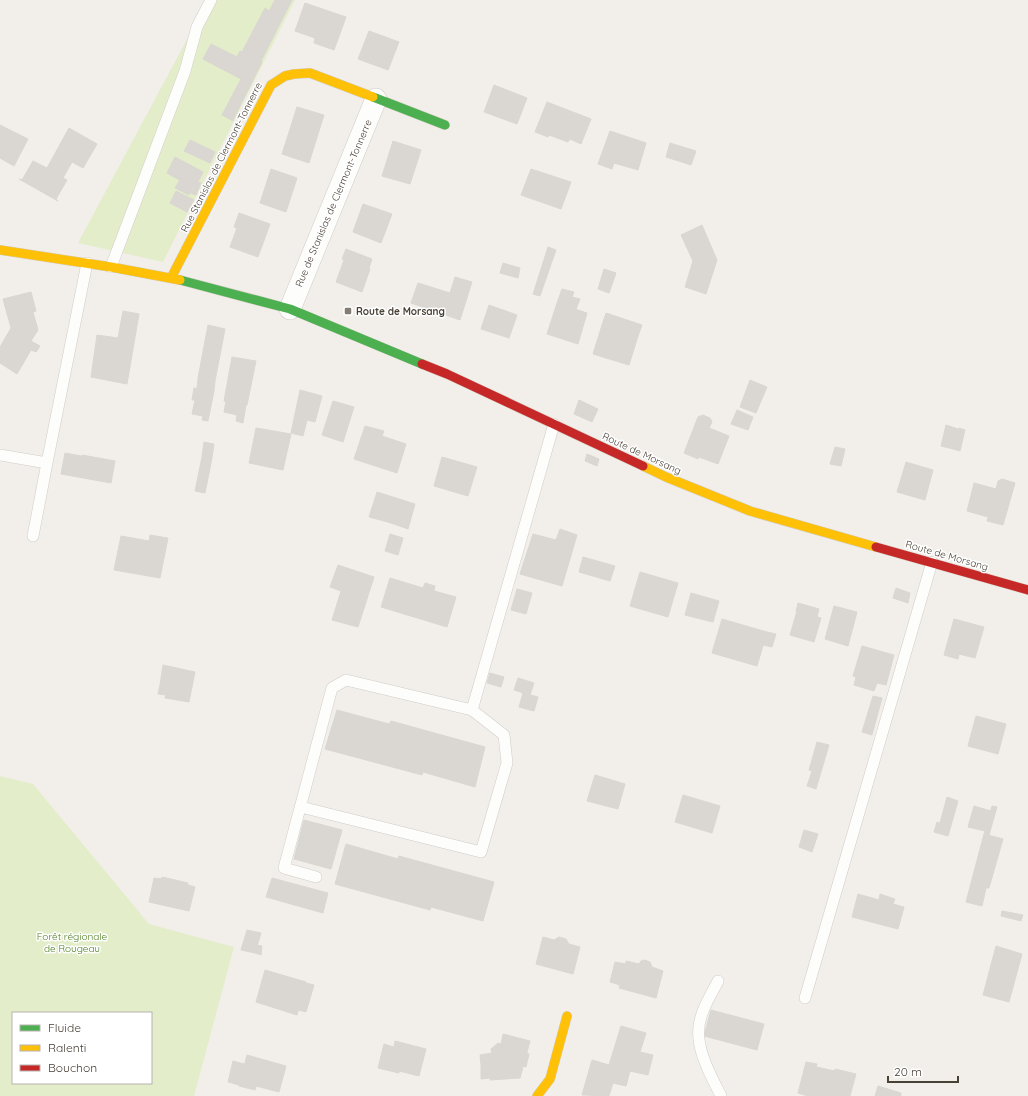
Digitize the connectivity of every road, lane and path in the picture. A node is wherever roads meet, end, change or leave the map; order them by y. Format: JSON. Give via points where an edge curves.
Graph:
{"nodes":[{"id":1,"x":211,"y":0,"type":"edge"},
{"id":2,"x":376,"y":98,"type":"junction"},
{"id":3,"x":445,"y":125,"type":"dead end"},
{"id":4,"x":0,"y":250,"type":"edge"},
{"id":5,"x":87,"y":263,"type":"junction"},
{"id":6,"x":111,"y":266,"type":"junction"},
{"id":7,"x":171,"y":278,"type":"junction"},
{"id":8,"x":290,"y":308,"type":"junction"},
{"id":9,"x":554,"y":424,"type":"junction"},
{"id":10,"x":0,"y":455,"type":"edge"},
{"id":11,"x":47,"y":463,"type":"junction"},
{"id":12,"x":33,"y":536,"type":"dead end"},
{"id":13,"x":932,"y":562,"type":"junction"},
{"id":14,"x":1028,"y":590,"type":"edge"},
{"id":15,"x":472,"y":710,"type":"junction"},
{"id":16,"x":301,"y":807,"type":"junction"},
{"id":17,"x":316,"y":877,"type":"dead end"},
{"id":18,"x":718,"y":981,"type":"dead end"},
{"id":19,"x":805,"y":998,"type":"dead end"},
{"id":20,"x":567,"y":1016,"type":"dead end"},
{"id":21,"x":537,"y":1096,"type":"edge"},
{"id":22,"x":721,"y":1096,"type":"edge"}],
"edges":[{"from":1,"to":6,"type":"lane","via":[[197,26],[185,71]]},
{"from":2,"to":3,"type":"street","name":"Rue Stanislas de Clermont-Tonnerre"},
{"from":2,"to":7,"type":"street","name":"Rue Stanislas de Clermont-Tonnerre","via":[[310,73],[290,73],[276,79],[271,84]]},
{"from":2,"to":8,"type":"street","name":"Rue de Stanislas de Clermont-Tonnerre"},
{"from":4,"to":5,"type":"street","name":"Route de Morsang"},
{"from":5,"to":6,"type":"street","name":"Route de Morsang"},
{"from":5,"to":11,"type":"lane"},
{"from":6,"to":7,"type":"street","name":"Route de Morsang"},
{"from":7,"to":8,"type":"street","name":"Route de Morsang"},
{"from":8,"to":9,"type":"street","name":"Route de Morsang","via":[[447,374]]},
{"from":9,"to":13,"type":"street","name":"Route de Morsang","via":[[666,477],[750,511]]},
{"from":9,"to":15,"type":"lane"},
{"from":10,"to":11,"type":"lane"},
{"from":11,"to":12,"type":"lane"},
{"from":13,"to":14,"type":"street","name":"Route de Morsang"},
{"from":13,"to":19,"type":"lane"},
{"from":15,"to":16,"type":"lane","via":[[346,680],[332,688]]},
{"from":15,"to":16,"type":"lane","via":[[504,735],[507,763],[481,852]]},
{"from":16,"to":17,"type":"lane","via":[[284,868]]},
{"from":18,"to":22,"type":"lane","via":[[700,1018],[699,1043],[708,1070]]},
{"from":20,"to":21,"type":"street","via":[[550,1079]]}]}
